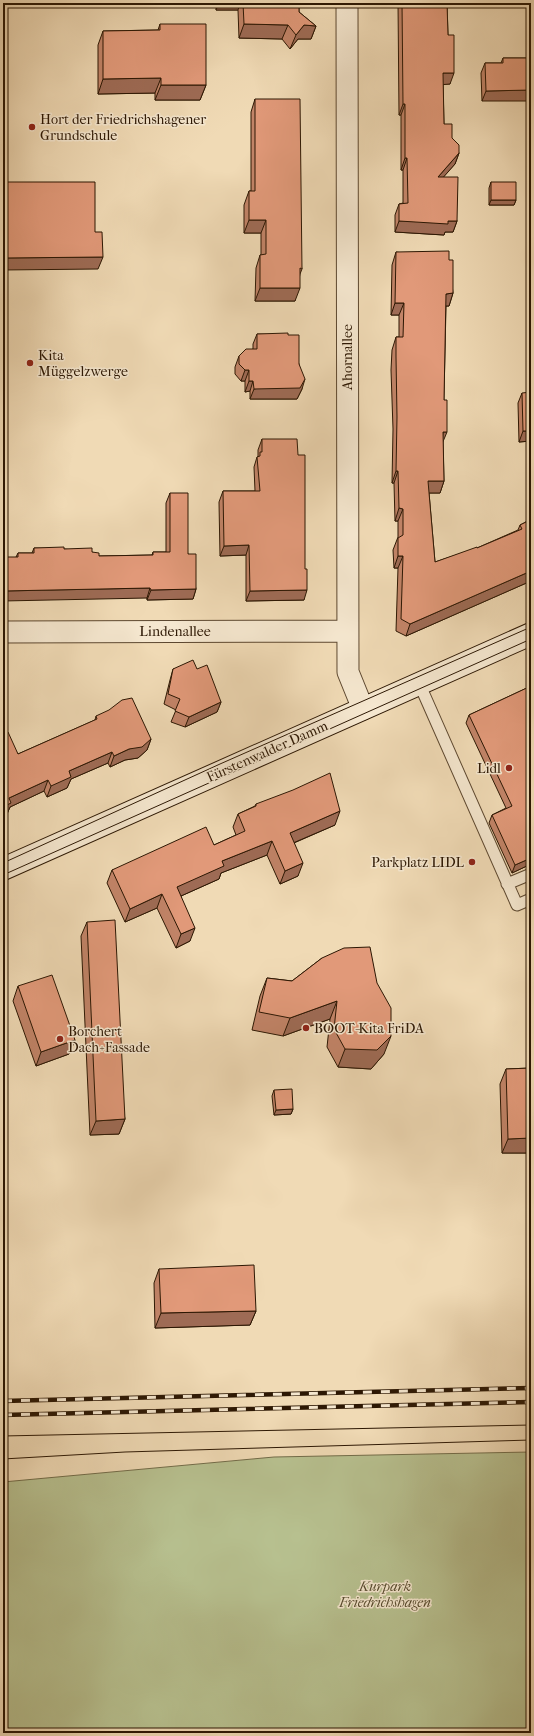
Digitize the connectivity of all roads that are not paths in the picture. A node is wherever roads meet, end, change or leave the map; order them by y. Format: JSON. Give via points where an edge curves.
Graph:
{"nodes":[{"id":1,"x":347,"y":3,"type":"edge"},
{"id":2,"x":347,"y":631,"type":"junction"},
{"id":3,"x":3,"y":632,"type":"edge"},
{"id":4,"x":531,"y":634,"type":"edge"},
{"id":5,"x":419,"y":683,"type":"junction"},
{"id":6,"x":363,"y":708,"type":"junction"},
{"id":7,"x":3,"y":869,"type":"edge"},
{"id":8,"x":531,"y":874,"type":"edge"},
{"id":9,"x":507,"y":884,"type":"junction"},
{"id":10,"x":531,"y":899,"type":"edge"}],
"edges":[{"from":1,"to":2,"type":"street","name":"Ahornallee"},
{"from":2,"to":3,"type":"street","name":"Lindenallee"},
{"from":2,"to":6,"type":"street","name":"Ahornallee","via":[[348,672]]},
{"from":4,"to":5,"type":"main road","name":"Fürstenwalder Damm"},
{"from":5,"to":6,"type":"main road","name":"Fürstenwalder Damm"},
{"from":5,"to":9,"type":"lane"},
{"from":6,"to":7,"type":"main road","name":"Fürstenwalder Damm"},
{"from":8,"to":9,"type":"lane"},
{"from":9,"to":10,"type":"lane","via":[[517,905]]}]}
